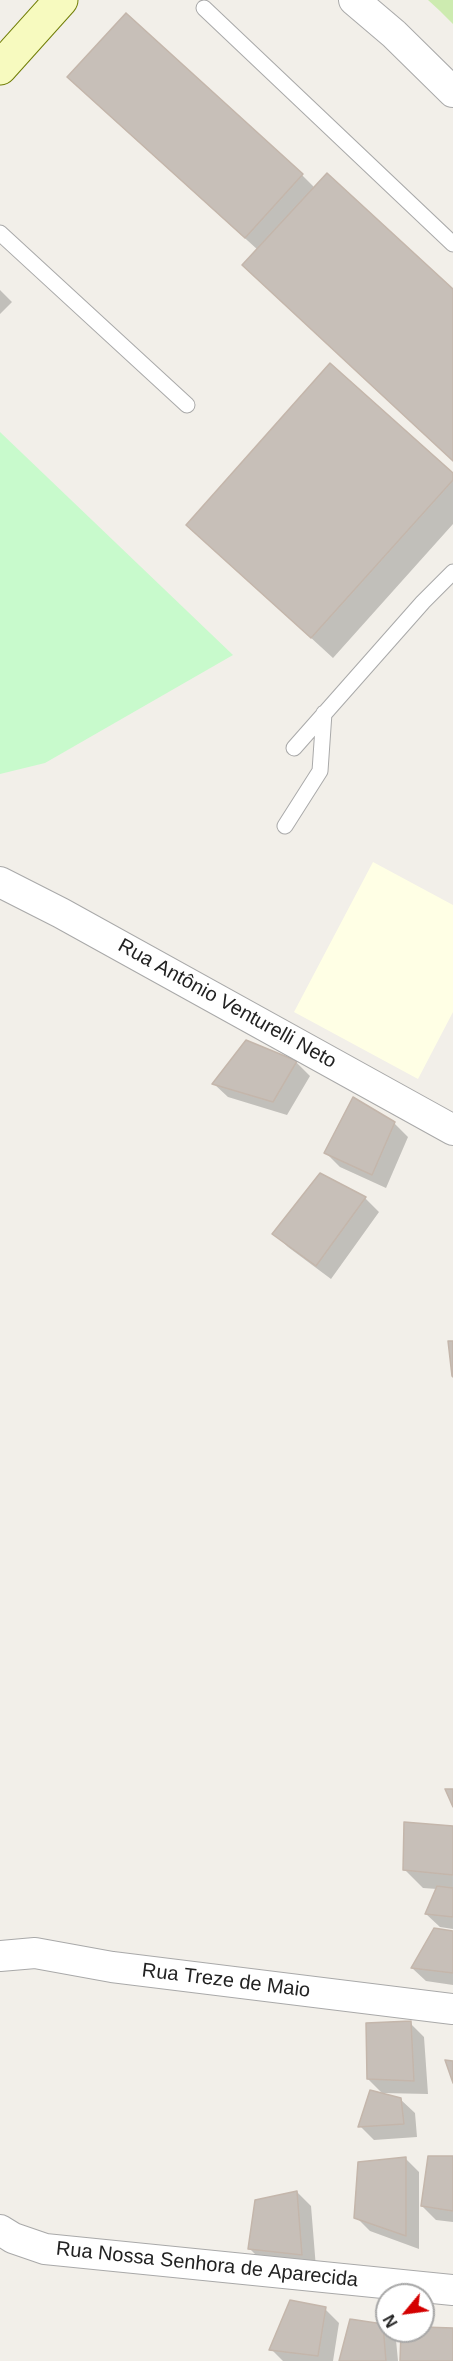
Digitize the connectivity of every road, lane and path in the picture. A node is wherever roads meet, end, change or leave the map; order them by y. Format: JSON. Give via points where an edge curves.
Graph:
{"nodes":[{"id":1,"x":61,"y":0,"type":"edge"},
{"id":2,"x":354,"y":0,"type":"edge"},
{"id":3,"x":204,"y":8,"type":"dead end"},
{"id":4,"x":0,"y":68,"type":"edge"},
{"id":5,"x":453,"y":92,"type":"edge"},
{"id":6,"x":0,"y":233,"type":"edge"},
{"id":7,"x":453,"y":244,"type":"edge"},
{"id":8,"x":187,"y":405,"type":"dead end"},
{"id":9,"x":453,"y":572,"type":"edge"},
{"id":10,"x":324,"y":713,"type":"junction"},
{"id":11,"x":294,"y":748,"type":"dead end"},
{"id":12,"x":285,"y":826,"type":"dead end"},
{"id":13,"x":0,"y":882,"type":"edge"},
{"id":14,"x":453,"y":1130,"type":"edge"},
{"id":15,"x":0,"y":1956,"type":"edge"},
{"id":16,"x":453,"y":2009,"type":"edge"},
{"id":17,"x":0,"y":2230,"type":"edge"},
{"id":18,"x":453,"y":2290,"type":"edge"}],
"edges":[{"from":1,"to":4,"type":"street"},
{"from":2,"to":5,"type":"street"},
{"from":3,"to":7,"type":"lane"},
{"from":6,"to":8,"type":"lane"},
{"from":9,"to":10,"type":"lane"},
{"from":10,"to":11,"type":"lane"},
{"from":10,"to":12,"type":"lane","via":[[320,771]]},
{"from":13,"to":14,"type":"street","name":"Rua Antônio Venturelli Neto"},
{"from":15,"to":16,"type":"street","name":"Rua Treze de Maio","via":[[35,1953],[112,1967]]},
{"from":17,"to":18,"type":"street","name":"Rua Nossa Senhora de Aparecida","via":[[45,2249]]}]}
